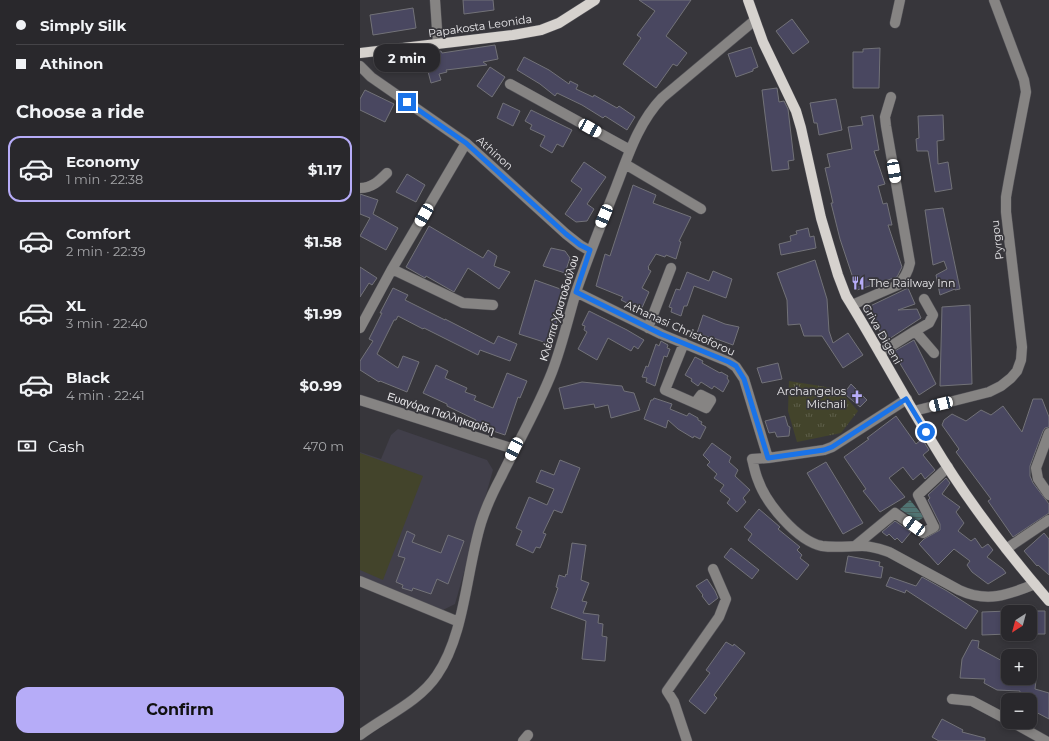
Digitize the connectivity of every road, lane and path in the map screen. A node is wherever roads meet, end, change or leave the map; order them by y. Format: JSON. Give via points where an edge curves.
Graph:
{"nodes":[{"id":1,"x":435,"y":0,"type":"edge"},
{"id":2,"x":595,"y":0,"type":"edge"},
{"id":3,"x":748,"y":0,"type":"edge"},
{"id":4,"x":900,"y":0,"type":"edge"},
{"id":5,"x":994,"y":0,"type":"edge"},
{"id":6,"x":755,"y":20,"type":"junction"},
{"id":7,"x":895,"y":23,"type":"dead end"},
{"id":8,"x":438,"y":44,"type":"junction"},
{"id":9,"x":360,"y":52,"type":"edge"},
{"id":10,"x":360,"y":66,"type":"edge"},
{"id":11,"x":510,"y":84,"type":"dead end"},
{"id":12,"x":891,"y":97,"type":"dead end"},
{"id":13,"x":466,"y":143,"type":"junction"},
{"id":14,"x":630,"y":150,"type":"junction"},
{"id":15,"x":625,"y":164,"type":"junction"},
{"id":16,"x":387,"y":173,"type":"dead end"},
{"id":17,"x":360,"y":188,"type":"edge"},
{"id":18,"x":701,"y":208,"type":"dead end"},
{"id":19,"x":590,"y":250,"type":"junction"},
{"id":20,"x":671,"y":268,"type":"dead end"},
{"id":21,"x":392,"y":269,"type":"junction"},
{"id":22,"x":576,"y":292,"type":"junction"},
{"id":23,"x":924,"y":299,"type":"dead end"},
{"id":24,"x":493,"y":305,"type":"dead end"},
{"id":25,"x":852,"y":305,"type":"junction"},
{"id":26,"x":363,"y":316,"type":"edge"},
{"id":27,"x":360,"y":328,"type":"edge"},
{"id":28,"x":648,"y":328,"type":"junction"},
{"id":29,"x":915,"y":331,"type":"junction"},
{"id":30,"x":684,"y":343,"type":"junction"},
{"id":31,"x":880,"y":353,"type":"junction"},
{"id":32,"x":934,"y":353,"type":"dead end"},
{"id":33,"x":906,"y":399,"type":"junction"},
{"id":34,"x":360,"y":400,"type":"edge"},
{"id":35,"x":696,"y":403,"type":"dead end"},
{"id":36,"x":914,"y":411,"type":"junction"},
{"id":37,"x":1049,"y":433,"type":"edge"},
{"id":38,"x":514,"y":449,"type":"junction"},
{"id":39,"x":768,"y":458,"type":"junction"},
{"id":40,"x":948,"y":467,"type":"junction"},
{"id":41,"x":1049,"y":495,"type":"edge"},
{"id":42,"x":1049,"y":520,"type":"edge"},
{"id":43,"x":855,"y":546,"type":"junction"},
{"id":44,"x":1006,"y":549,"type":"junction"},
{"id":45,"x":713,"y":569,"type":"dead end"},
{"id":46,"x":360,"y":581,"type":"edge"},
{"id":47,"x":1035,"y":584,"type":"junction"},
{"id":48,"x":1049,"y":600,"type":"edge"},
{"id":49,"x":459,"y":622,"type":"junction"},
{"id":50,"x":952,"y":699,"type":"dead end"},
{"id":51,"x":1001,"y":716,"type":"edge"},
{"id":52,"x":1025,"y":729,"type":"edge"},
{"id":53,"x":360,"y":735,"type":"edge"},
{"id":54,"x":687,"y":741,"type":"edge"},
{"id":55,"x":1046,"y":741,"type":"edge"}],
"edges":[{"from":1,"to":8,"type":"street"},
{"from":2,"to":8,"type":"main road","name":"Papakosta Leonida","via":[[559,23],[541,30]]},
{"from":3,"to":6,"type":"main road","name":"Griva Digeni"},
{"from":4,"to":7,"type":"street"},
{"from":5,"to":36,"type":"street","name":"Pyrgou","via":[[1024,80],[1026,92],[1006,197],[1022,347],[1021,360],[1011,378],[989,392]]},
{"from":6,"to":14,"type":"street","name":"Κλέοπα Χριστοδούλου","via":[[652,108]]},
{"from":6,"to":25,"type":"main road","name":"Griva Digeni","via":[[796,111],[832,257]]},
{"from":8,"to":9,"type":"main road","name":"Papakosta Leonida"},
{"from":10,"to":13,"type":"street","name":"Athinon","via":[[371,77]]},
{"from":11,"to":14,"type":"street"},
{"from":12,"to":25,"type":"street","via":[[885,117],[886,126],[910,263],[908,273],[898,285]]},
{"from":13,"to":19,"type":"street","name":"Athinon","via":[[566,234]]},
{"from":13,"to":21,"type":"street"},
{"from":14,"to":15,"type":"street","name":"Κλέοπα Χριστοδούλου"},
{"from":15,"to":18,"type":"street"},
{"from":15,"to":19,"type":"street","name":"Κλέοπα Χριστοδούλου"},
{"from":16,"to":17,"type":"street","via":[[371,186]]},
{"from":19,"to":22,"type":"street","name":"Κλέοπα Χριστοδούλου"},
{"from":20,"to":28,"type":"street"},
{"from":21,"to":24,"type":"street","via":[[463,302]]},
{"from":21,"to":26,"type":"street"},
{"from":22,"to":28,"type":"street","name":"Athanasi Christoforou"},
{"from":22,"to":38,"type":"street","name":"Κλέοπα Χριστοδούλου","via":[[552,370]]},
{"from":23,"to":29,"type":"street","via":[[933,315],[929,323]]},
{"from":25,"to":31,"type":"main road","name":"Griva Digeni"},
{"from":26,"to":27,"type":"street"},
{"from":28,"to":30,"type":"street","name":"Athanasi Christoforou"},
{"from":29,"to":31,"type":"street"},
{"from":29,"to":32,"type":"street"},
{"from":30,"to":35,"type":"street","via":[[665,390]]},
{"from":30,"to":39,"type":"street","name":"Athanasi Christoforou","via":[[736,366],[744,379]]},
{"from":31,"to":33,"type":"main road","name":"Griva Digeni"},
{"from":33,"to":36,"type":"main road","name":"Griva Digeni"},
{"from":33,"to":39,"type":"street","via":[[832,447]]},
{"from":34,"to":38,"type":"street","name":"Ευαγόρα Παλληκαρίδη"},
{"from":36,"to":40,"type":"main road","name":"Griva Digeni"},
{"from":37,"to":41,"type":"street","via":[[1036,468],[1038,479]]},
{"from":38,"to":49,"type":"street","name":"Κλέοπα Χριστοδούλου","via":[[481,522]]},
{"from":39,"to":43,"type":"street","via":[[752,459],[757,479],[764,494],[787,522],[816,544]]},
{"from":40,"to":43,"type":"street","via":[[918,495],[934,527],[923,533],[895,513]]},
{"from":40,"to":44,"type":"main road","name":"Griva Digeni"},
{"from":42,"to":44,"type":"street"},
{"from":43,"to":47,"type":"street","via":[[889,552],[959,590],[978,597],[1007,594]]},
{"from":44,"to":47,"type":"main road","name":"Griva Digeni"},
{"from":45,"to":54,"type":"street","via":[[726,599],[719,618],[667,691],[674,702]]},
{"from":46,"to":49,"type":"street"},
{"from":47,"to":48,"type":"main road","name":"Griva Digeni"},
{"from":49,"to":53,"type":"street","name":"Κλέοπα Χριστοδούλου","via":[[446,661],[431,683],[412,700]]},
{"from":50,"to":51,"type":"street","via":[[972,701]]},
{"from":52,"to":55,"type":"street"}]}
